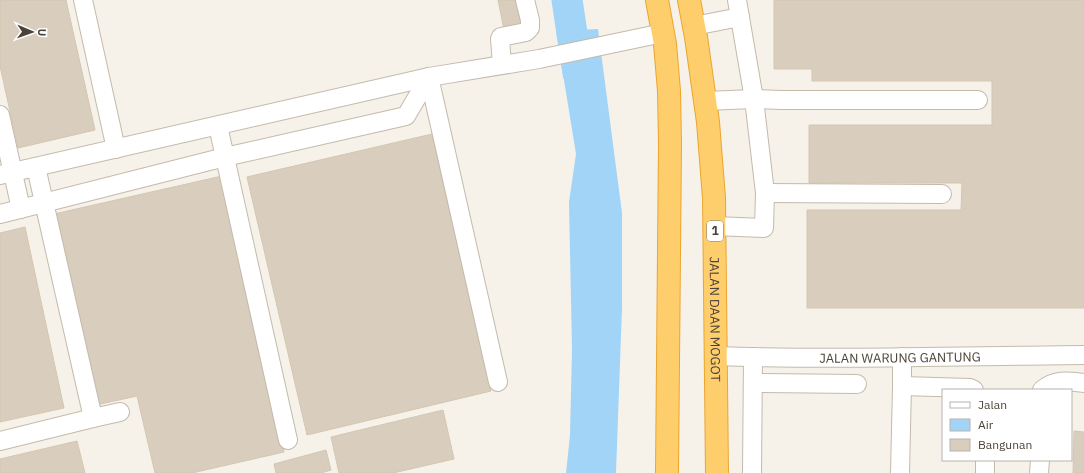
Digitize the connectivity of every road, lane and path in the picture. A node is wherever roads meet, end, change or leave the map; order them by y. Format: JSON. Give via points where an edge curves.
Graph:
{"nodes":[{"id":1,"x":83,"y":0,"type":"edge"},
{"id":2,"x":525,"y":0,"type":"edge"},
{"id":3,"x":657,"y":0,"type":"edge"},
{"id":4,"x":689,"y":0,"type":"edge"},
{"id":5,"x":738,"y":9,"type":"edge"},
{"id":6,"x":694,"y":26,"type":"junction"},
{"id":7,"x":663,"y":33,"type":"junction"},
{"id":8,"x":502,"y":64,"type":"junction"},
{"id":9,"x":429,"y":77,"type":"junction"},
{"id":10,"x":754,"y":99,"type":"junction"},
{"id":11,"x":978,"y":100,"type":"dead end"},
{"id":12,"x":705,"y":101,"type":"junction"},
{"id":13,"x":0,"y":115,"type":"edge"},
{"id":14,"x":218,"y":126,"type":"junction"},
{"id":15,"x":116,"y":149,"type":"junction"},
{"id":16,"x":225,"y":158,"type":"junction"},
{"id":17,"x":36,"y":167,"type":"junction"},
{"id":18,"x":6,"y":174,"type":"edge"},
{"id":19,"x":765,"y":193,"type":"junction"},
{"id":20,"x":942,"y":194,"type":"dead end"},
{"id":21,"x":44,"y":202,"type":"junction"},
{"id":22,"x":21,"y":209,"type":"junction"},
{"id":23,"x":0,"y":214,"type":"edge"},
{"id":24,"x":714,"y":226,"type":"junction"},
{"id":25,"x":1084,"y":355,"type":"edge"},
{"id":26,"x":716,"y":356,"type":"junction"},
{"id":27,"x":753,"y":357,"type":"junction"},
{"id":28,"x":902,"y":357,"type":"junction"},
{"id":29,"x":498,"y":382,"type":"dead end"},
{"id":30,"x":753,"y":383,"type":"junction"},
{"id":31,"x":1084,"y":383,"type":"edge"},
{"id":32,"x":858,"y":384,"type":"dead end"},
{"id":33,"x":902,"y":386,"type":"junction"},
{"id":34,"x":972,"y":389,"type":"edge"},
{"id":35,"x":1043,"y":389,"type":"edge"},
{"id":36,"x":120,"y":412,"type":"dead end"},
{"id":37,"x":92,"y":418,"type":"junction"},
{"id":38,"x":288,"y":440,"type":"dead end"},
{"id":39,"x":0,"y":441,"type":"edge"},
{"id":40,"x":985,"y":461,"type":"edge"},
{"id":41,"x":1040,"y":461,"type":"edge"},
{"id":42,"x":667,"y":473,"type":"edge"},
{"id":43,"x":717,"y":473,"type":"edge"},
{"id":44,"x":752,"y":473,"type":"edge"},
{"id":45,"x":900,"y":473,"type":"edge"},
{"id":46,"x":985,"y":473,"type":"edge"},
{"id":47,"x":1039,"y":473,"type":"edge"}],
"edges":[{"from":1,"to":15,"type":"street"},
{"from":2,"to":8,"type":"street","via":[[530,28],[526,32],[501,37]]},
{"from":3,"to":7,"type":"highway"},
{"from":4,"to":6,"type":"highway","name":"JALAN DAAN MOGOT","number":"1"},
{"from":5,"to":6,"type":"street"},
{"from":5,"to":10,"type":"street"},
{"from":6,"to":12,"type":"highway","name":"JALAN DAAN MOGOT","number":"1"},
{"from":7,"to":8,"type":"street"},
{"from":7,"to":42,"type":"highway","via":[[670,143]]},
{"from":8,"to":9,"type":"street"},
{"from":9,"to":14,"type":"street"},
{"from":9,"to":16,"type":"street","via":[[406,116]]},
{"from":9,"to":29,"type":"street"},
{"from":10,"to":11,"type":"street"},
{"from":10,"to":12,"type":"street"},
{"from":10,"to":19,"type":"street"},
{"from":12,"to":24,"type":"highway","name":"JALAN DAAN MOGOT","number":"1","via":[[714,198]]},
{"from":13,"to":18,"type":"street"},
{"from":14,"to":15,"type":"street"},
{"from":14,"to":16,"type":"street"},
{"from":15,"to":17,"type":"street"},
{"from":16,"to":21,"type":"street"},
{"from":16,"to":38,"type":"street"},
{"from":17,"to":18,"type":"street"},
{"from":17,"to":21,"type":"street"},
{"from":18,"to":22,"type":"street"},
{"from":19,"to":20,"type":"street"},
{"from":19,"to":24,"type":"street","via":[[764,228]]},
{"from":21,"to":22,"type":"street"},
{"from":21,"to":37,"type":"street"},
{"from":22,"to":23,"type":"street"},
{"from":24,"to":26,"type":"highway","name":"JALAN DAAN MOGOT","number":"1"},
{"from":25,"to":28,"type":"street","name":"JALAN WARUNG GANTUNG"},
{"from":26,"to":27,"type":"street","name":"JALAN WARUNG GANTUNG"},
{"from":26,"to":43,"type":"highway","name":"JALAN DAAN MOGOT","number":"1"},
{"from":27,"to":28,"type":"street","name":"JALAN WARUNG GANTUNG"},
{"from":27,"to":30,"type":"street"},
{"from":28,"to":33,"type":"street"},
{"from":30,"to":32,"type":"street"},
{"from":30,"to":44,"type":"street"},
{"from":31,"to":35,"type":"street","via":[[1050,383]]},
{"from":33,"to":34,"type":"street"},
{"from":33,"to":45,"type":"street"},
{"from":36,"to":37,"type":"street"},
{"from":37,"to":39,"type":"street"},
{"from":40,"to":46,"type":"street"},
{"from":41,"to":47,"type":"street"}]}
